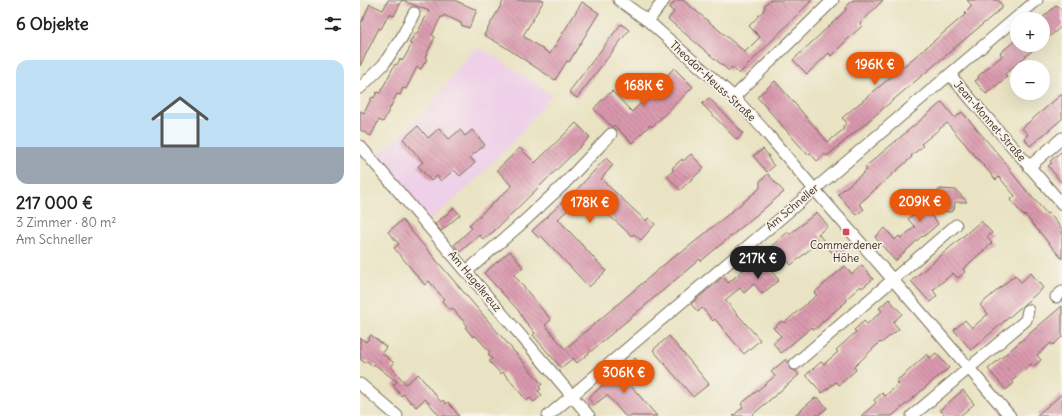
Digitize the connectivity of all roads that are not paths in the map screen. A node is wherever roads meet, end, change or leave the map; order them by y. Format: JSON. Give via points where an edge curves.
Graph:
{"nodes":[{"id":1,"x":619,"y":0,"type":"edge"},
{"id":2,"x":664,"y":0,"type":"edge"},
{"id":3,"x":833,"y":0,"type":"edge"},
{"id":4,"x":1037,"y":0,"type":"edge"},
{"id":5,"x":414,"y":13,"type":"dead end"},
{"id":6,"x":648,"y":21,"type":"junction"},
{"id":7,"x":950,"y":75,"type":"junction"},
{"id":8,"x":360,"y":88,"type":"edge"},
{"id":9,"x":734,"y":97,"type":"junction"},
{"id":10,"x":612,"y":134,"type":"dead end"},
{"id":11,"x":1062,"y":138,"type":"edge"},
{"id":12,"x":360,"y":146,"type":"edge"},
{"id":13,"x":1030,"y":167,"type":"junction"},
{"id":14,"x":814,"y":189,"type":"junction"},
{"id":15,"x":1062,"y":204,"type":"edge"},
{"id":16,"x":956,"y":225,"type":"dead end"},
{"id":17,"x":467,"y":271,"type":"junction"},
{"id":18,"x":893,"y":280,"type":"junction"},
{"id":19,"x":1028,"y":310,"type":"dead end"},
{"id":20,"x":795,"y":364,"type":"dead end"},
{"id":21,"x":969,"y":369,"type":"junction"},
{"id":22,"x":360,"y":384,"type":"edge"},
{"id":23,"x":572,"y":396,"type":"junction"},
{"id":24,"x":397,"y":416,"type":"edge"},
{"id":25,"x":548,"y":416,"type":"edge"},
{"id":26,"x":589,"y":416,"type":"edge"},
{"id":27,"x":912,"y":416,"type":"edge"},
{"id":28,"x":1010,"y":416,"type":"edge"}],
"edges":[{"from":1,"to":6,"type":"street","name":"Theodor-Heuss-Straße"},
{"from":2,"to":6,"type":"street"},
{"from":3,"to":9,"type":"street"},
{"from":4,"to":7,"type":"street","name":"Am Schneller"},
{"from":5,"to":8,"type":"street","via":[[383,65]]},
{"from":6,"to":9,"type":"street","name":"Theodor-Heuss-Straße"},
{"from":7,"to":13,"type":"street","name":"Jean-Monnet-Straße"},
{"from":7,"to":14,"type":"street","name":"Am Schneller"},
{"from":9,"to":14,"type":"street","name":"Theodor-Heuss-Straße"},
{"from":10,"to":17,"type":"street","via":[[520,225]]},
{"from":11,"to":13,"type":"street","name":"Jean-Monnet-Straße"},
{"from":12,"to":17,"type":"street","name":"Am Hagelkreuz"},
{"from":13,"to":15,"type":"street","name":"Jean-Monnet-Straße"},
{"from":14,"to":18,"type":"street"},
{"from":14,"to":23,"type":"street","name":"Am Schneller"},
{"from":16,"to":18,"type":"street"},
{"from":17,"to":23,"type":"street","name":"Am Hagelkreuz"},
{"from":18,"to":20,"type":"street"},
{"from":18,"to":21,"type":"street"},
{"from":19,"to":21,"type":"street","via":[[1026,320]]},
{"from":21,"to":27,"type":"street"},
{"from":21,"to":28,"type":"street"},
{"from":22,"to":24,"type":"street"},
{"from":23,"to":25,"type":"street","name":"Am Schneller"},
{"from":23,"to":26,"type":"street","name":"Am Hagelkreuz"}]}
